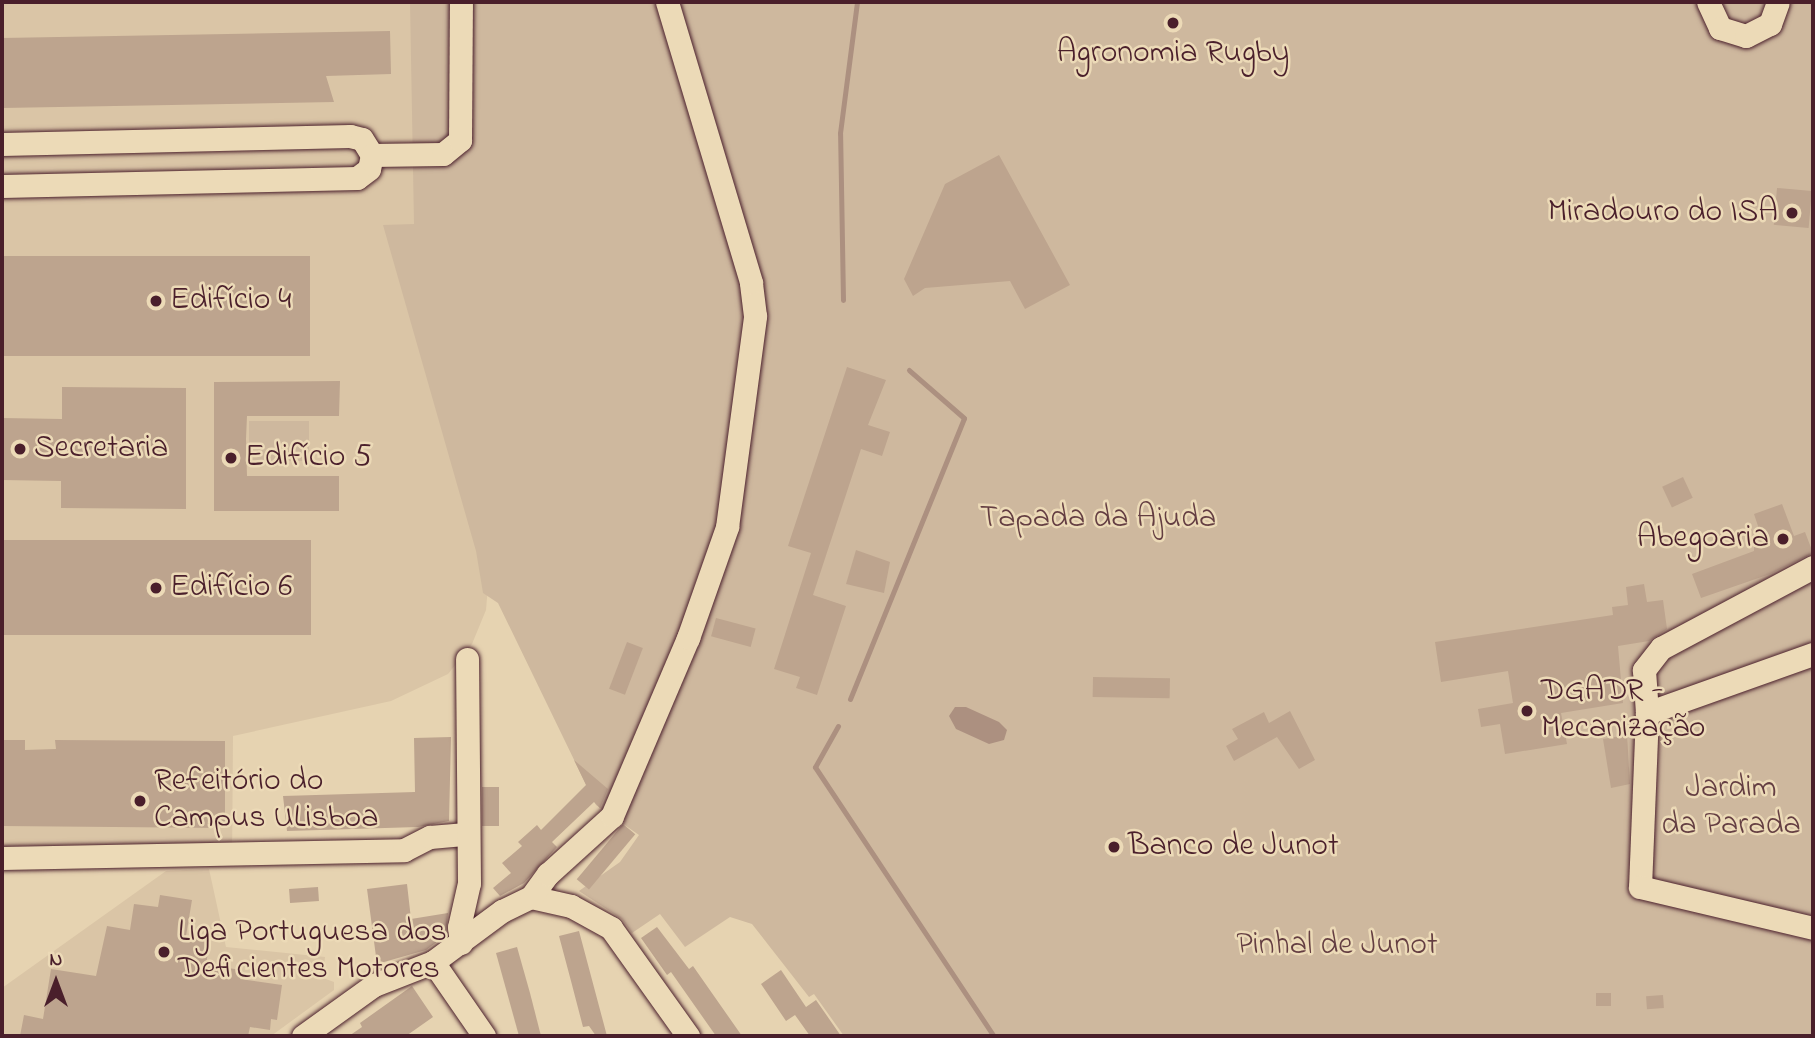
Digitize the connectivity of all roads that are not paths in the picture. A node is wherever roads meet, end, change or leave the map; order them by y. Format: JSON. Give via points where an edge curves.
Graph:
{"nodes":[{"id":1,"x":461,"y":2,"type":"edge"},
{"id":2,"x":667,"y":2,"type":"edge"},
{"id":3,"x":1706,"y":2,"type":"edge"},
{"id":4,"x":1778,"y":2,"type":"edge"},
{"id":5,"x":2,"y":144,"type":"edge"},
{"id":6,"x":372,"y":155,"type":"junction"},
{"id":7,"x":2,"y":187,"type":"edge"},
{"id":8,"x":1813,"y":568,"type":"edge"},
{"id":9,"x":1813,"y":654,"type":"edge"},
{"id":10,"x":467,"y":659,"type":"dead end"},
{"id":11,"x":1647,"y":713,"type":"junction"},
{"id":12,"x":466,"y":834,"type":"junction"},
{"id":13,"x":2,"y":858,"type":"edge"},
{"id":14,"x":531,"y":897,"type":"junction"},
{"id":15,"x":1813,"y":928,"type":"edge"},
{"id":16,"x":461,"y":943,"type":"junction"},
{"id":17,"x":433,"y":962,"type":"junction"},
{"id":18,"x":303,"y":1036,"type":"edge"},
{"id":19,"x":484,"y":1036,"type":"edge"},
{"id":20,"x":688,"y":1036,"type":"edge"}],
"edges":[{"from":1,"to":6,"type":"street","via":[[460,140],[443,154]]},
{"from":2,"to":14,"type":"street","via":[[748,271],[755,316],[727,527],[630,783],[612,817],[548,874]]},
{"from":3,"to":4,"type":"street","via":[[1720,28],[1746,36],[1770,24]]},
{"from":5,"to":6,"type":"street","via":[[350,136],[367,144]]},
{"from":6,"to":7,"type":"street","via":[[369,169],[357,178]]},
{"from":8,"to":11,"type":"street","via":[[1661,648],[1644,670]]},
{"from":9,"to":11,"type":"street"},
{"from":10,"to":12,"type":"street"},
{"from":11,"to":15,"type":"street","via":[[1640,887]]},
{"from":12,"to":13,"type":"street","via":[[430,836],[404,850]]},
{"from":12,"to":16,"type":"street","via":[[469,883],[459,927]]},
{"from":14,"to":16,"type":"street","via":[[502,911]]},
{"from":14,"to":20,"type":"street","via":[[571,906],[611,928]]},
{"from":16,"to":17,"type":"street"},
{"from":17,"to":18,"type":"street","via":[[374,985]]},
{"from":17,"to":19,"type":"street"}]}
